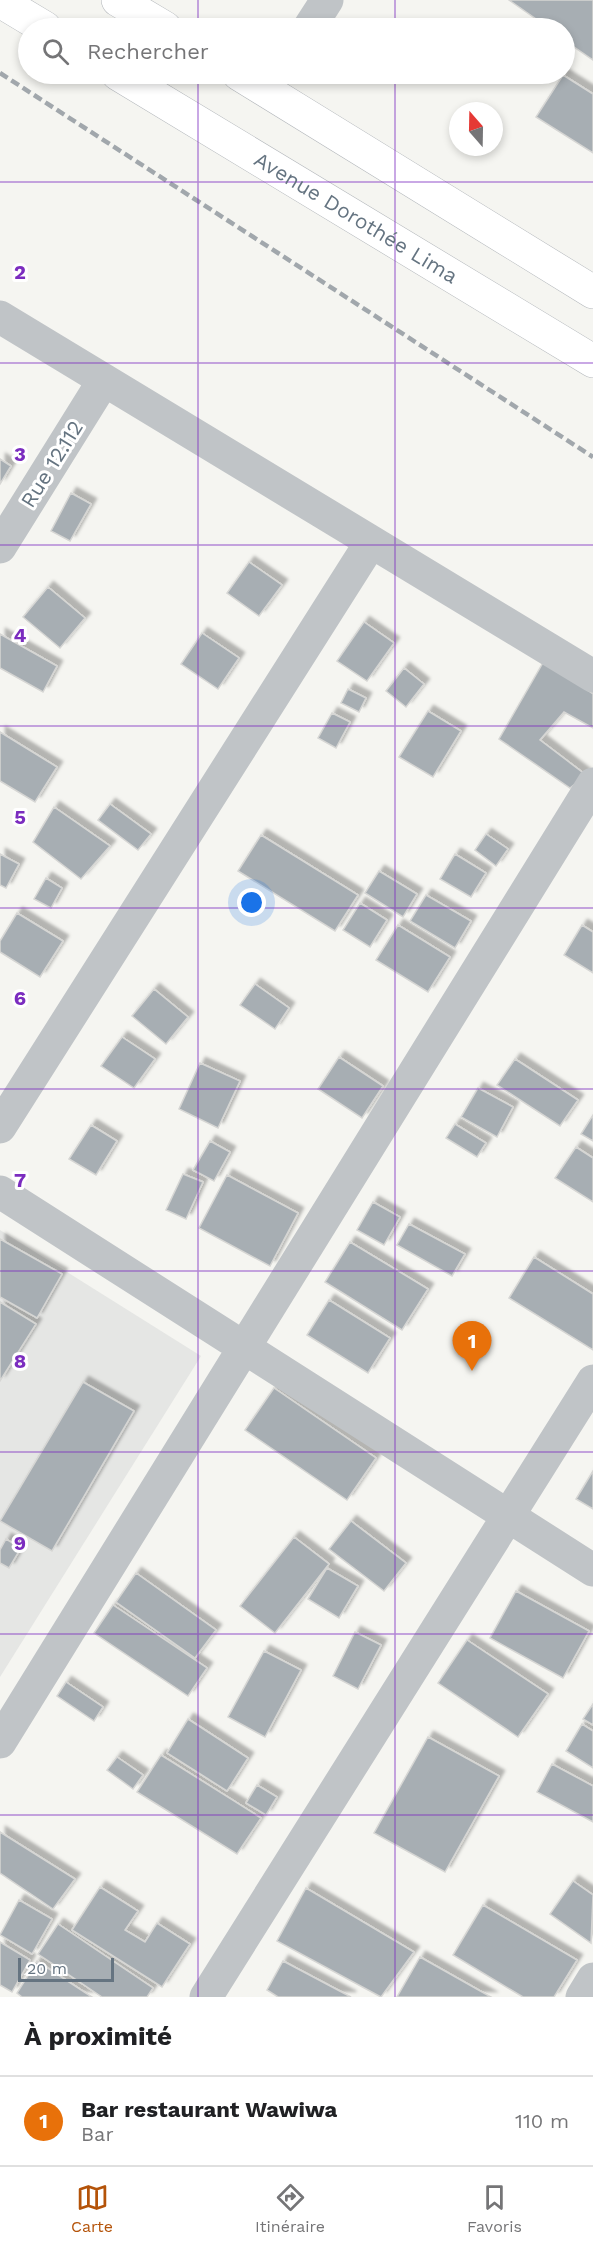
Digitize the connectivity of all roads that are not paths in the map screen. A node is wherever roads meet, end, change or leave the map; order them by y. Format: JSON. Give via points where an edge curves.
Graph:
{"nodes":[{"id":1,"x":0,"y":0,"type":"edge"},
{"id":2,"x":118,"y":0,"type":"edge"},
{"id":3,"x":327,"y":0,"type":"edge"},
{"id":4,"x":29,"y":18,"type":"edge"},
{"id":5,"x":148,"y":18,"type":"edge"},
{"id":6,"x":315,"y":18,"type":"edge"},
{"id":7,"x":135,"y":84,"type":"edge"},
{"id":8,"x":277,"y":84,"type":"edge"},
{"id":9,"x":593,"y":292,"type":"edge"},
{"id":10,"x":0,"y":317,"type":"edge"},
{"id":11,"x":593,"y":361,"type":"edge"},
{"id":12,"x":104,"y":380,"type":"junction"},
{"id":13,"x":371,"y":542,"type":"junction"},
{"id":14,"x":0,"y":547,"type":"edge"},
{"id":15,"x":593,"y":676,"type":"edge"},
{"id":16,"x":593,"y":784,"type":"edge"},
{"id":17,"x":0,"y":1127,"type":"edge"},
{"id":18,"x":0,"y":1192,"type":"edge"},
{"id":19,"x":245,"y":1349,"type":"junction"},
{"id":20,"x":593,"y":1381,"type":"edge"},
{"id":21,"x":508,"y":1516,"type":"junction"},
{"id":22,"x":593,"y":1570,"type":"edge"},
{"id":23,"x":0,"y":1742,"type":"edge"},
{"id":24,"x":593,"y":1979,"type":"edge"},
{"id":25,"x":206,"y":1997,"type":"edge"},
{"id":26,"x":582,"y":1997,"type":"edge"}],
"edges":[{"from":1,"to":4,"type":"main road"},
{"from":2,"to":5,"type":"main road"},
{"from":3,"to":6,"type":"street"},
{"from":7,"to":11,"type":"main road","name":"Avenue Dorothée Lima"},
{"from":8,"to":9,"type":"main road"},
{"from":10,"to":12,"type":"street"},
{"from":12,"to":13,"type":"street"},
{"from":12,"to":14,"type":"street","name":"Rue 12.112"},
{"from":13,"to":15,"type":"street"},
{"from":13,"to":17,"type":"street"},
{"from":16,"to":19,"type":"street"},
{"from":18,"to":19,"type":"street"},
{"from":19,"to":21,"type":"street"},
{"from":19,"to":23,"type":"street"},
{"from":20,"to":21,"type":"street"},
{"from":21,"to":22,"type":"street"},
{"from":21,"to":25,"type":"street"},
{"from":24,"to":26,"type":"street"}]}
